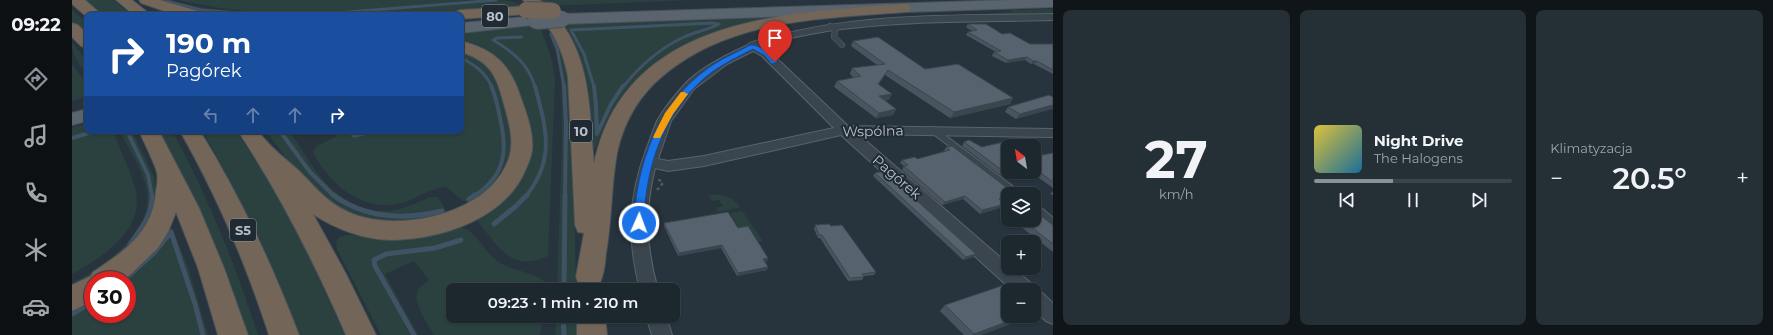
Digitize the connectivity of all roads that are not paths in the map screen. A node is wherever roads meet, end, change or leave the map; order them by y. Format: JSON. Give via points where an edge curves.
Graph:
{"nodes":[{"id":1,"x":76,"y":0,"type":"edge"},
{"id":2,"x":123,"y":0,"type":"edge"},
{"id":3,"x":146,"y":0,"type":"edge"},
{"id":4,"x":1053,"y":3,"type":"edge"},
{"id":5,"x":911,"y":4,"type":"edge"},
{"id":6,"x":530,"y":11,"type":"edge"},
{"id":7,"x":90,"y":12,"type":"edge"},
{"id":8,"x":139,"y":12,"type":"edge"},
{"id":9,"x":183,"y":12,"type":"edge"},
{"id":10,"x":464,"y":15,"type":"edge"},
{"id":11,"x":1053,"y":16,"type":"edge"},
{"id":12,"x":464,"y":20,"type":"edge"},
{"id":13,"x":830,"y":26,"type":"junction"},
{"id":14,"x":464,"y":27,"type":"edge"},
{"id":15,"x":72,"y":28,"type":"edge"},
{"id":16,"x":81,"y":40,"type":"edge"},
{"id":17,"x":842,"y":45,"type":"dead end"},
{"id":18,"x":752,"y":46,"type":"junction"},
{"id":19,"x":464,"y":47,"type":"edge"},
{"id":20,"x":84,"y":105,"type":"edge"},
{"id":21,"x":72,"y":108,"type":"edge"},
{"id":22,"x":84,"y":115,"type":"edge"},
{"id":23,"x":72,"y":119,"type":"edge"},
{"id":24,"x":844,"y":130,"type":"junction"},
{"id":25,"x":933,"y":130,"type":"junction"},
{"id":26,"x":1053,"y":133,"type":"edge"},
{"id":27,"x":150,"y":134,"type":"edge"},
{"id":28,"x":192,"y":134,"type":"edge"},
{"id":29,"x":254,"y":141,"type":"edge"},
{"id":30,"x":648,"y":162,"type":"junction"},
{"id":31,"x":168,"y":172,"type":"junction"},
{"id":32,"x":1009,"y":187,"type":"edge"},
{"id":33,"x":1041,"y":213,"type":"edge"},
{"id":34,"x":1053,"y":223,"type":"edge"},
{"id":35,"x":115,"y":271,"type":"edge"},
{"id":36,"x":590,"y":283,"type":"edge"},
{"id":37,"x":590,"y":283,"type":"edge"},
{"id":38,"x":648,"y":283,"type":"edge"},
{"id":39,"x":1017,"y":283,"type":"edge"},
{"id":40,"x":84,"y":292,"type":"edge"},
{"id":41,"x":72,"y":298,"type":"edge"},
{"id":42,"x":1041,"y":304,"type":"edge"},
{"id":43,"x":1053,"y":315,"type":"edge"},
{"id":44,"x":591,"y":323,"type":"edge"},
{"id":45,"x":658,"y":323,"type":"edge"},
{"id":46,"x":233,"y":335,"type":"edge"},
{"id":47,"x":284,"y":335,"type":"edge"},
{"id":48,"x":361,"y":335,"type":"edge"},
{"id":49,"x":592,"y":335,"type":"edge"},
{"id":50,"x":662,"y":335,"type":"edge"}],
"edges":[{"from":1,"to":7,"type":"highway"},
{"from":2,"to":8,"type":"highway"},
{"from":3,"to":9,"type":"highway"},
{"from":4,"to":5,"type":"main road","number":"80"},
{"from":5,"to":6,"type":"main road","number":"80","bridge":true,"via":[[557,13]]},
{"from":5,"to":36,"type":"highway","via":[[802,16],[747,27],[701,42],[664,65],[637,90],[624,108],[613,131],[603,166]]},
{"from":6,"to":10,"type":"highway"},
{"from":6,"to":12,"type":"main road","number":"80"},
{"from":6,"to":14,"type":"main road","number":"80"},
{"from":6,"to":37,"type":"highway","number":"10","via":[[556,25],[573,59],[582,137]]},
{"from":11,"to":13,"type":"street","via":[[889,21]]},
{"from":13,"to":17,"type":"lane","via":[[834,30],[834,37]]},
{"from":13,"to":18,"type":"street","via":[[790,34]]},
{"from":15,"to":16,"type":"highway"},
{"from":18,"to":24,"type":"street","name":"Pagórek","via":[[766,54]]},
{"from":18,"to":30,"type":"street","via":[[710,70],[690,87],[664,122]]},
{"from":19,"to":29,"type":"highway","via":[[486,56],[502,71],[519,122],[521,141],[515,173],[488,201],[464,215],[447,222],[411,230],[385,231],[345,221],[318,206]]},
{"from":20,"to":21,"type":"main road"},
{"from":22,"to":23,"type":"main road"},
{"from":24,"to":25,"type":"street","name":"Wspólna"},
{"from":24,"to":30,"type":"street","name":"Wspólna","via":[[704,161],[668,166]]},
{"from":24,"to":39,"type":"street","name":"Pagórek"},
{"from":25,"to":26,"type":"street","name":"Wspólna"},
{"from":25,"to":32,"type":"lane"},
{"from":27,"to":31,"type":"highway"},
{"from":28,"to":47,"type":"highway","number":"S5","via":[[213,168],[245,235]]},
{"from":29,"to":48,"type":"highway","via":[[299,212],[332,272]]},
{"from":30,"to":38,"type":"street","via":[[640,200],[639,235]]},
{"from":31,"to":35,"type":"highway","via":[[168,199],[160,225],[136,255]]},
{"from":31,"to":46,"type":"highway","via":[[187,208],[211,268]]},
{"from":33,"to":34,"type":"lane"},
{"from":40,"to":41,"type":"highway"},
{"from":42,"to":43,"type":"street"},
{"from":44,"to":49,"type":"highway"},
{"from":45,"to":50,"type":"street"}]}
